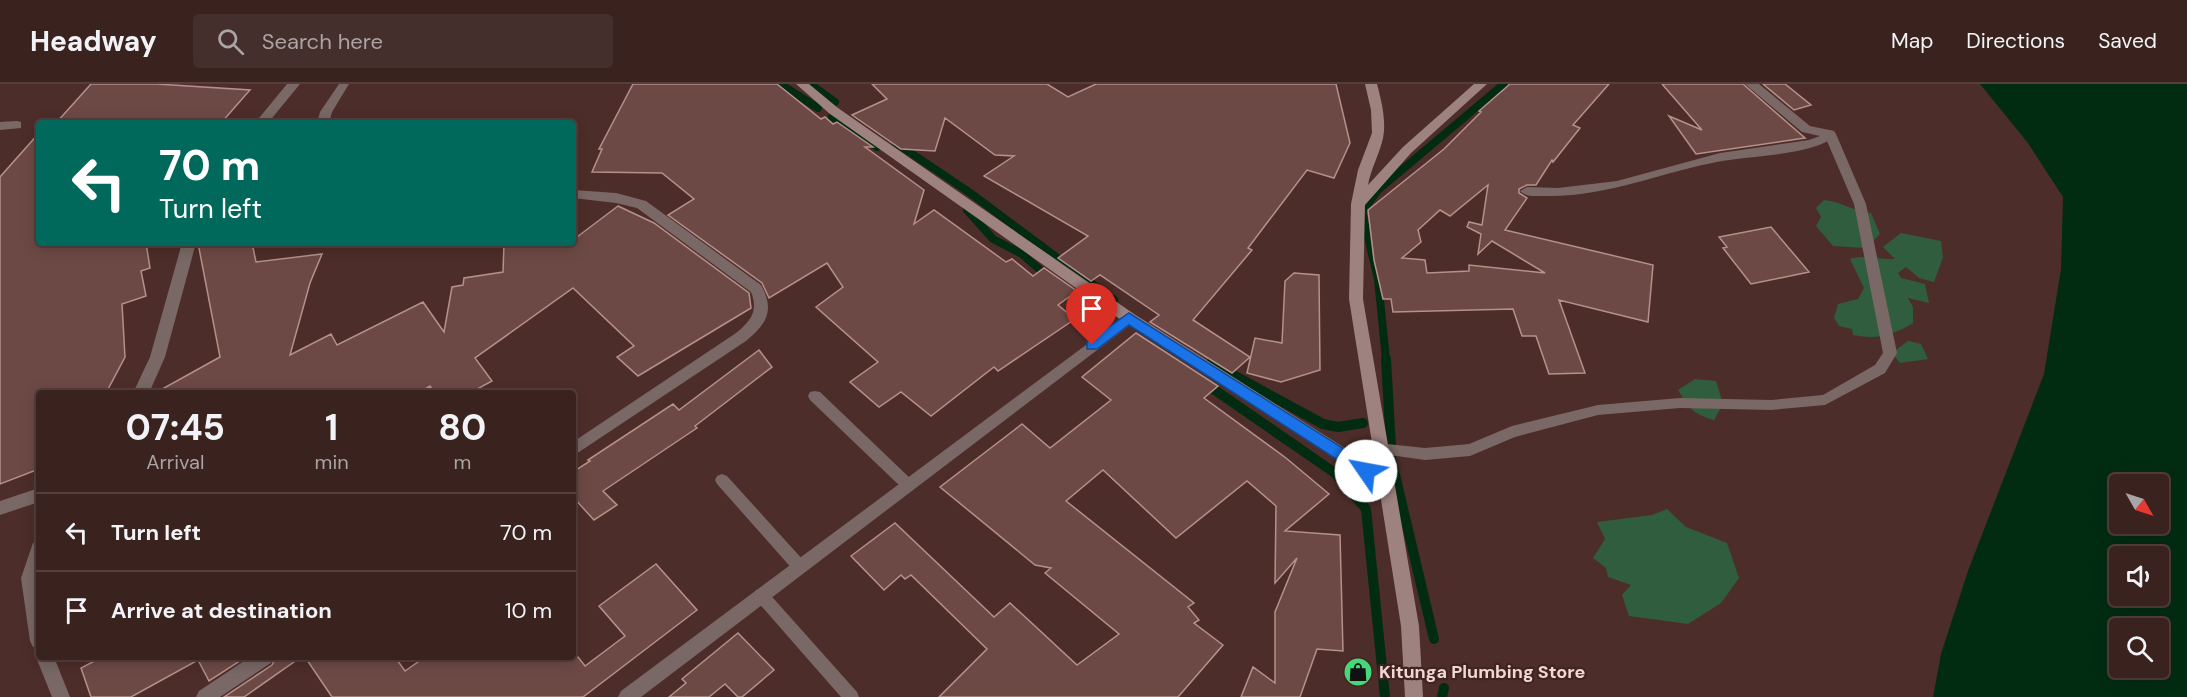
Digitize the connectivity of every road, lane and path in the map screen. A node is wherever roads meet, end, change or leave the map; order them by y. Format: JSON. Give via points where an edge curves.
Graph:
{"nodes":[{"id":1,"x":294,"y":84,"type":"edge"},
{"id":2,"x":344,"y":84,"type":"edge"},
{"id":3,"x":802,"y":84,"type":"edge"},
{"id":4,"x":1371,"y":84,"type":"edge"},
{"id":5,"x":1481,"y":84,"type":"edge"},
{"id":6,"x":1751,"y":84,"type":"edge"},
{"id":7,"x":264,"y":120,"type":"edge"},
{"id":8,"x":324,"y":120,"type":"edge"},
{"id":9,"x":17,"y":125,"type":"dead end"},
{"id":10,"x":0,"y":126,"type":"edge"},
{"id":11,"x":1830,"y":134,"type":"junction"},
{"id":12,"x":1527,"y":191,"type":"dead end"},
{"id":13,"x":576,"y":194,"type":"edge"},
{"id":14,"x":1358,"y":204,"type":"junction"},
{"id":15,"x":188,"y":246,"type":"edge"},
{"id":16,"x":1129,"y":318,"type":"junction"},
{"id":17,"x":143,"y":390,"type":"edge"},
{"id":18,"x":815,"y":396,"type":"dead end"},
{"id":19,"x":576,"y":448,"type":"edge"},
{"id":20,"x":1387,"y":450,"type":"dead end"},
{"id":21,"x":722,"y":480,"type":"dead end"},
{"id":22,"x":1386,"y":483,"type":"junction"},
{"id":23,"x":907,"y":484,"type":"junction"},
{"id":24,"x":36,"y":496,"type":"edge"},
{"id":25,"x":0,"y":508,"type":"edge"},
{"id":26,"x":36,"y":557,"type":"edge"},
{"id":27,"x":799,"y":566,"type":"junction"},
{"id":28,"x":761,"y":594,"type":"junction"},
{"id":29,"x":36,"y":622,"type":"edge"},
{"id":30,"x":46,"y":660,"type":"edge"},
{"id":31,"x":260,"y":660,"type":"edge"},
{"id":32,"x":61,"y":697,"type":"edge"},
{"id":33,"x":205,"y":697,"type":"edge"},
{"id":34,"x":627,"y":697,"type":"edge"},
{"id":35,"x":851,"y":697,"type":"edge"},
{"id":36,"x":1414,"y":697,"type":"edge"}],
"edges":[{"from":1,"to":7,"type":"street"},
{"from":2,"to":8,"type":"lane"},
{"from":3,"to":16,"type":"main road","via":[[834,111]]},
{"from":4,"to":14,"type":"main road","via":[[1378,133],[1364,170]]},
{"from":5,"to":14,"type":"main road","via":[[1407,150]]},
{"from":6,"to":11,"type":"street","via":[[1806,129]]},
{"from":9,"to":10,"type":"street"},
{"from":11,"to":12,"type":"street","via":[[1809,144],[1720,157],[1617,185],[1558,192]]},
{"from":11,"to":20,"type":"lane","via":[[1860,204],[1890,353],[1880,369],[1825,400],[1771,405],[1680,403],[1598,410],[1512,432],[1470,450],[1425,454]]},
{"from":13,"to":19,"type":"street","via":[[641,204],[756,290],[763,308],[756,324],[741,337]]},
{"from":14,"to":22,"type":"main road","via":[[1356,299]]},
{"from":15,"to":17,"type":"street","via":[[154,370]]},
{"from":16,"to":22,"type":"main road"},
{"from":16,"to":23,"type":"street"},
{"from":18,"to":23,"type":"lane"},
{"from":21,"to":27,"type":"lane"},
{"from":22,"to":36,"type":"main road","via":[[1410,626]]},
{"from":23,"to":27,"type":"street"},
{"from":24,"to":25,"type":"street"},
{"from":26,"to":29,"type":"street","via":[[29,578]]},
{"from":27,"to":28,"type":"street"},
{"from":28,"to":34,"type":"street"},
{"from":28,"to":35,"type":"lane"},
{"from":30,"to":32,"type":"street"},
{"from":31,"to":33,"type":"street"}]}
